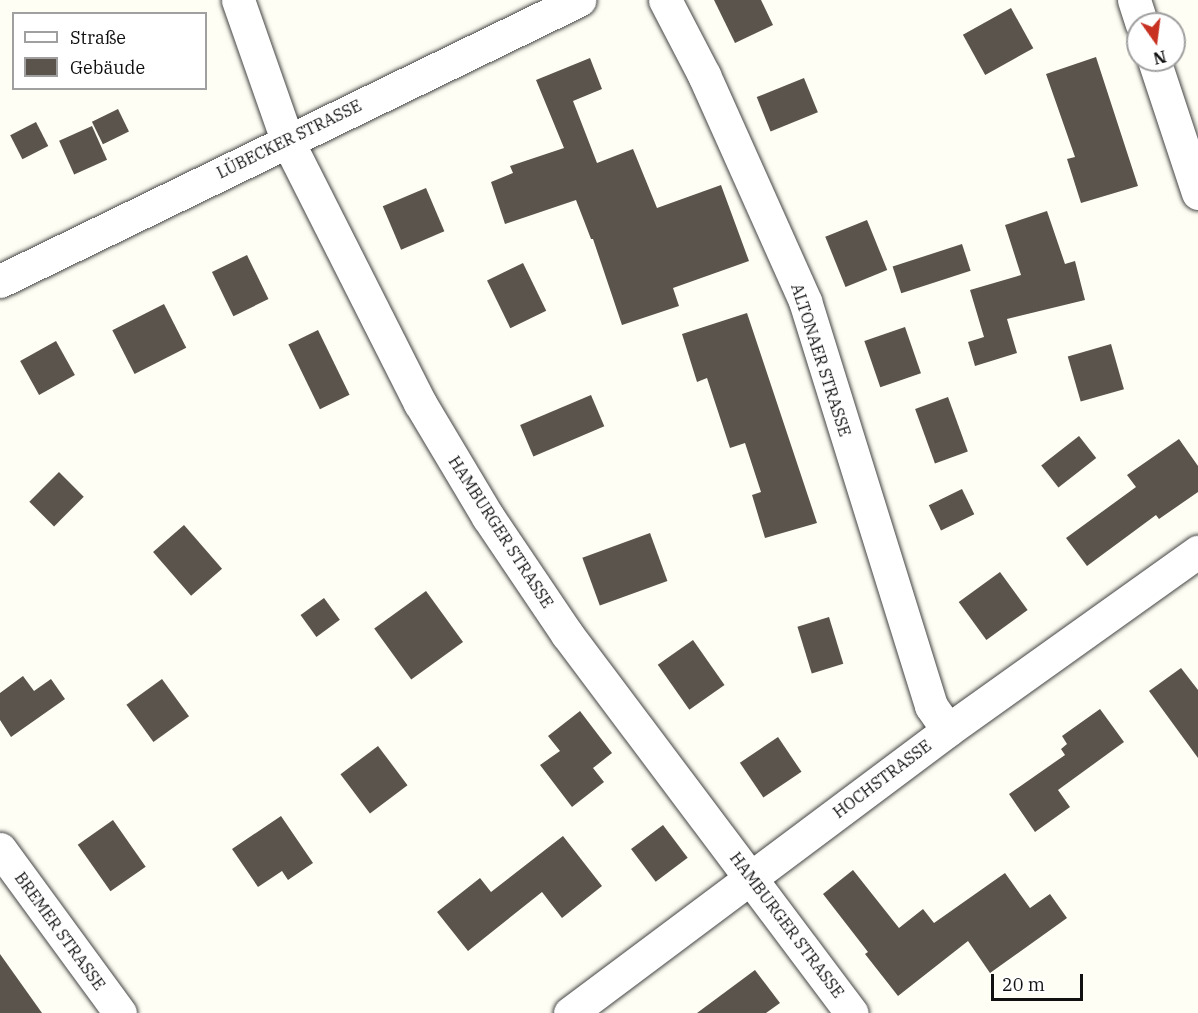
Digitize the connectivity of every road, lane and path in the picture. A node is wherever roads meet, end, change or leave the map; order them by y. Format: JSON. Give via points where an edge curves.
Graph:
{"nodes":[{"id":1,"x":238,"y":0,"type":"edge"},
{"id":2,"x":579,"y":0,"type":"edge"},
{"id":3,"x":665,"y":0,"type":"edge"},
{"id":4,"x":1158,"y":72,"type":"edge"},
{"id":5,"x":287,"y":140,"type":"junction"},
{"id":6,"x":1198,"y":193,"type":"edge"},
{"id":7,"x":0,"y":281,"type":"edge"},
{"id":8,"x":1198,"y":552,"type":"edge"},
{"id":9,"x":948,"y":730,"type":"junction"},
{"id":10,"x":0,"y":849,"type":"edge"},
{"id":11,"x":752,"y":876,"type":"junction"},
{"id":12,"x":120,"y":1013,"type":"edge"},
{"id":13,"x":570,"y":1013,"type":"edge"},
{"id":14,"x":852,"y":1013,"type":"edge"}],
"edges":[{"from":1,"to":5,"type":"street","name":"HAMBURGER STRASSE"},
{"from":2,"to":5,"type":"street","name":"LÜBECKER STRASSE"},
{"from":3,"to":9,"type":"street","name":"ALTONAER STRASSE","via":[[704,75],[805,302],[931,706]]},
{"from":4,"to":6,"type":"street"},
{"from":5,"to":7,"type":"street","name":"LÜBECKER STRASSE"},
{"from":5,"to":11,"type":"street","name":"HAMBURGER STRASSE","via":[[420,403],[488,517],[567,634]]},
{"from":8,"to":9,"type":"street","name":"HOCHSTRASSE"},
{"from":9,"to":11,"type":"street","name":"HOCHSTRASSE"},
{"from":10,"to":12,"type":"street","name":"BREMER STRASSE"},
{"from":11,"to":13,"type":"street","name":"HOCHSTRASSE"},
{"from":11,"to":14,"type":"street","name":"HAMBURGER STRASSE"}]}
